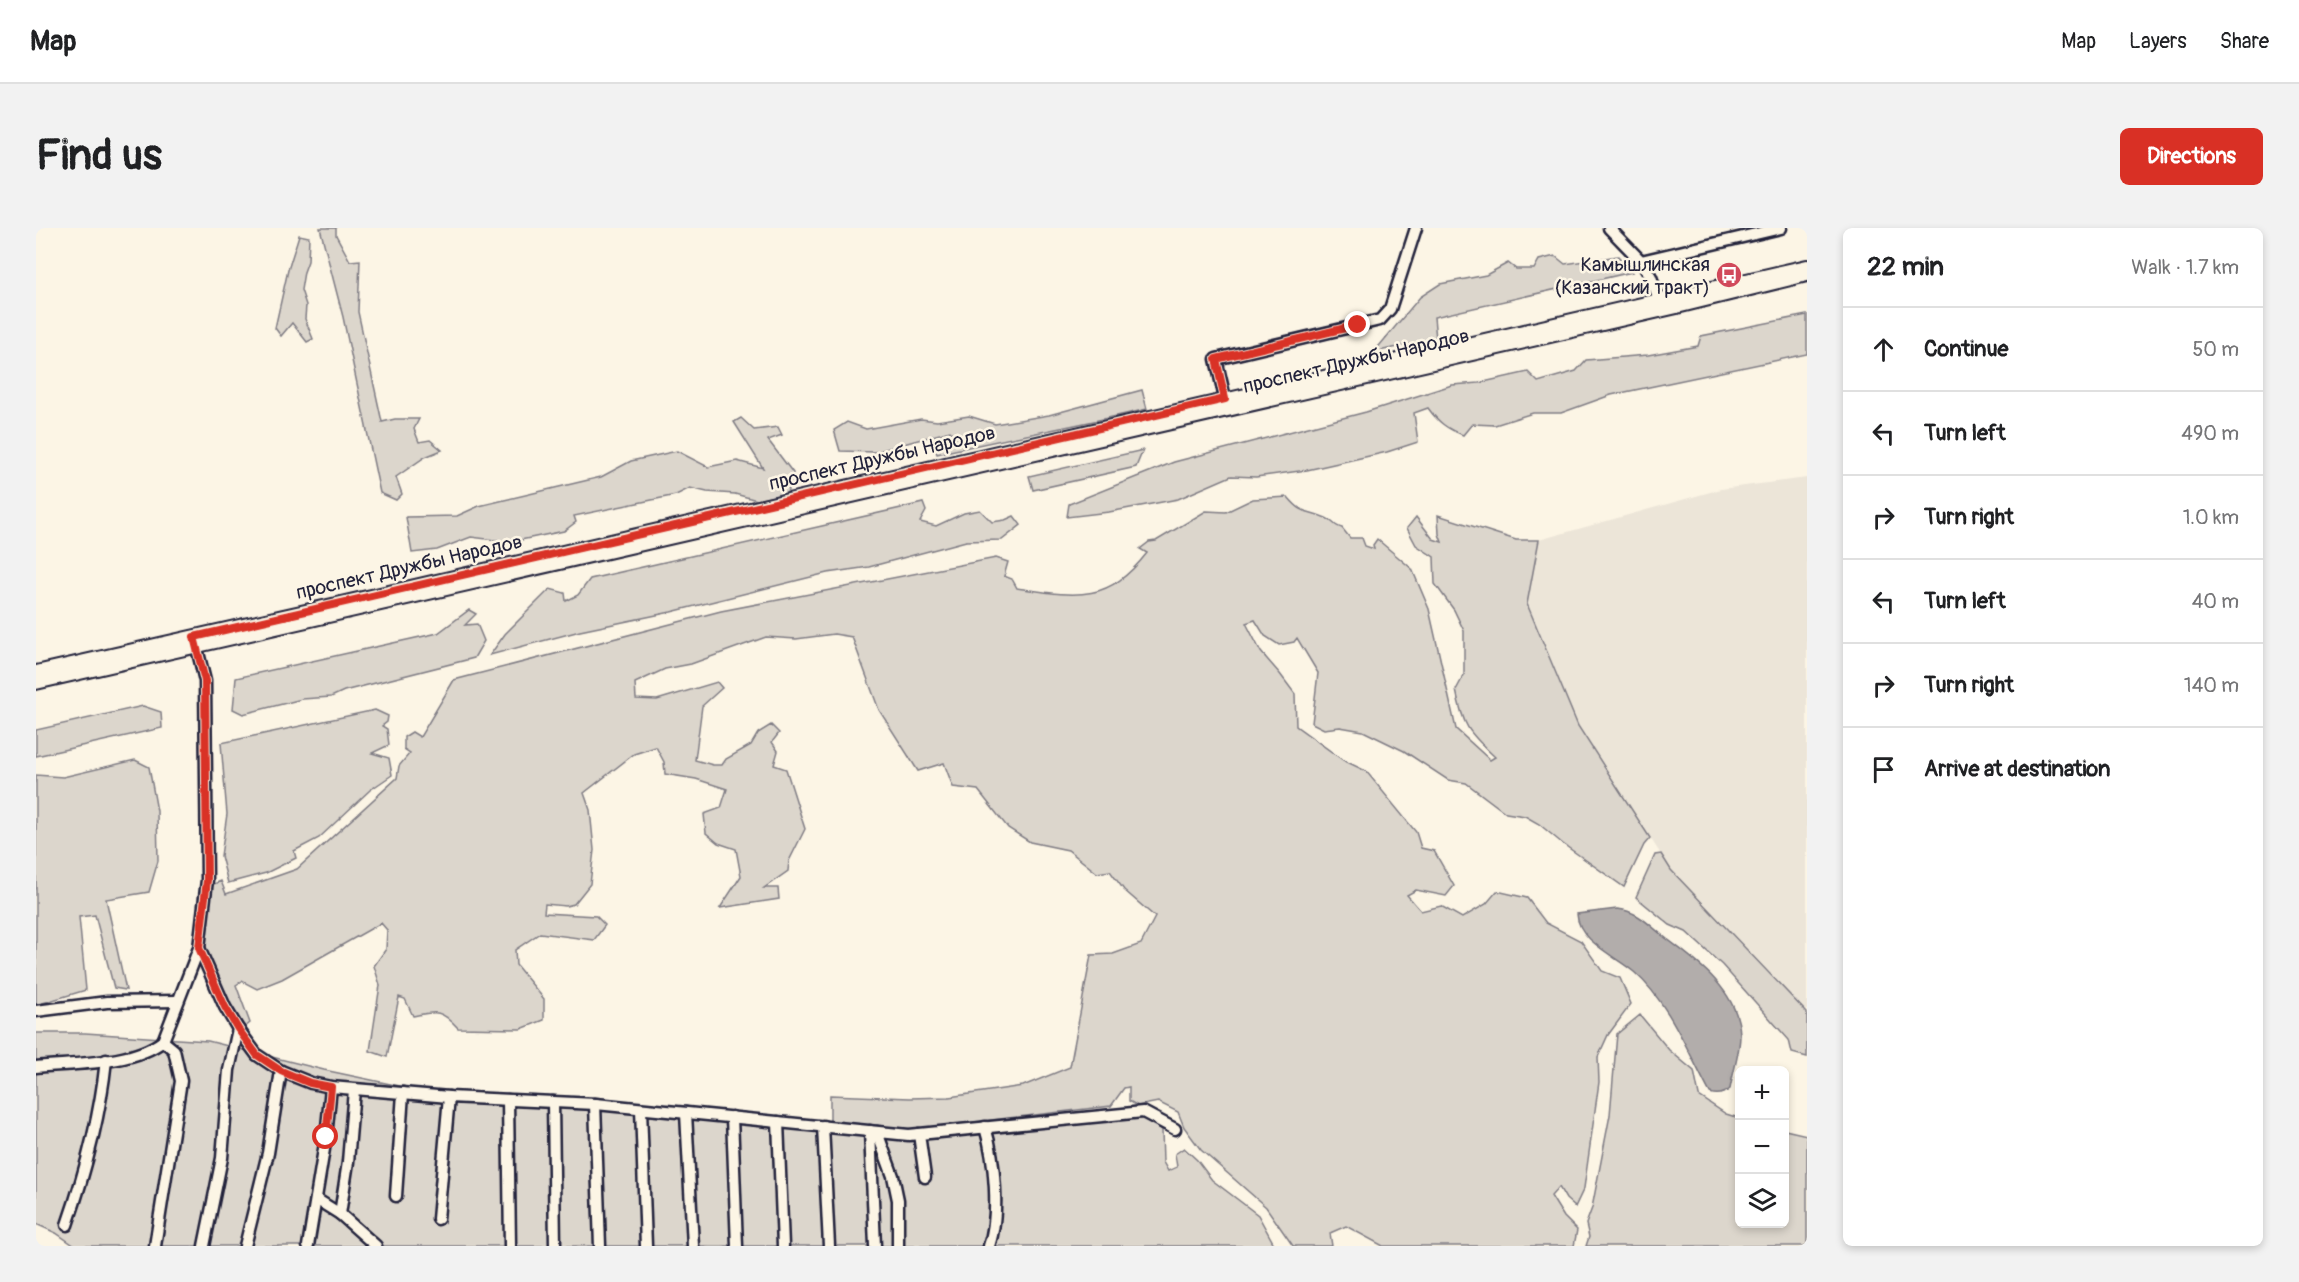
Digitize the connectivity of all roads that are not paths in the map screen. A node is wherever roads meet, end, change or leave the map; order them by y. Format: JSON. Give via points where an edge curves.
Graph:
{"nodes":[{"id":1,"x":1416,"y":228,"type":"edge"},
{"id":2,"x":1610,"y":228,"type":"edge"},
{"id":3,"x":1781,"y":228,"type":"edge"},
{"id":4,"x":1641,"y":261,"type":"junction"},
{"id":5,"x":1807,"y":266,"type":"edge"},
{"id":6,"x":1807,"y":275,"type":"edge"},
{"id":7,"x":1659,"y":300,"type":"junction"},
{"id":8,"x":1226,"y":404,"type":"junction"},
{"id":9,"x":196,"y":642,"type":"junction"},
{"id":10,"x":36,"y":672,"type":"edge"},
{"id":11,"x":36,"y":683,"type":"edge"},
{"id":12,"x":199,"y":948,"type":"junction"},
{"id":13,"x":177,"y":1001,"type":"junction"},
{"id":14,"x":36,"y":1011,"type":"edge"},
{"id":15,"x":238,"y":1029,"type":"junction"},
{"id":16,"x":163,"y":1041,"type":"junction"},
{"id":17,"x":106,"y":1060,"type":"junction"},
{"id":18,"x":36,"y":1067,"type":"edge"},
{"id":19,"x":281,"y":1071,"type":"junction"},
{"id":20,"x":331,"y":1087,"type":"junction"},
{"id":21,"x":354,"y":1090,"type":"junction"},
{"id":22,"x":402,"y":1093,"type":"junction"},
{"id":23,"x":449,"y":1096,"type":"junction"},
{"id":24,"x":508,"y":1100,"type":"junction"},
{"id":25,"x":553,"y":1102,"type":"junction"},
{"id":26,"x":595,"y":1104,"type":"junction"},
{"id":27,"x":641,"y":1108,"type":"junction"},
{"id":28,"x":686,"y":1113,"type":"junction"},
{"id":29,"x":732,"y":1117,"type":"junction"},
{"id":30,"x":778,"y":1122,"type":"junction"},
{"id":31,"x":823,"y":1126,"type":"junction"},
{"id":32,"x":985,"y":1127,"type":"junction"},
{"id":33,"x":1175,"y":1129,"type":"dead end"},
{"id":34,"x":873,"y":1131,"type":"junction"},
{"id":35,"x":919,"y":1134,"type":"junction"},
{"id":36,"x":925,"y":1177,"type":"dead end"},
{"id":37,"x":396,"y":1196,"type":"dead end"},
{"id":38,"x":316,"y":1199,"type":"junction"},
{"id":39,"x":340,"y":1214,"type":"junction"},
{"id":40,"x":438,"y":1220,"type":"dead end"},
{"id":41,"x":67,"y":1225,"type":"dead end"},
{"id":42,"x":155,"y":1246,"type":"edge"},
{"id":43,"x":204,"y":1246,"type":"edge"},
{"id":44,"x":245,"y":1246,"type":"edge"},
{"id":45,"x":308,"y":1246,"type":"edge"},
{"id":46,"x":376,"y":1246,"type":"edge"},
{"id":47,"x":510,"y":1246,"type":"edge"},
{"id":48,"x":555,"y":1246,"type":"edge"},
{"id":49,"x":600,"y":1246,"type":"edge"},
{"id":50,"x":645,"y":1246,"type":"edge"},
{"id":51,"x":693,"y":1246,"type":"edge"},
{"id":52,"x":737,"y":1246,"type":"edge"},
{"id":53,"x":783,"y":1246,"type":"edge"},
{"id":54,"x":829,"y":1246,"type":"edge"},
{"id":55,"x":875,"y":1246,"type":"edge"},
{"id":56,"x":898,"y":1246,"type":"edge"},
{"id":57,"x":989,"y":1246,"type":"edge"}],
"edges":[{"from":1,"to":8,"type":"street","via":[[1390,309],[1380,320],[1216,359]]},
{"from":2,"to":4,"type":"street"},
{"from":3,"to":4,"type":"street"},
{"from":4,"to":7,"type":"street","via":[[1652,277]]},
{"from":5,"to":7,"type":"main road","name":"проспект Дружбы Народов"},
{"from":6,"to":8,"type":"main road","name":"проспект Дружбы Народов","via":[[1677,307]]},
{"from":7,"to":8,"type":"main road","name":"проспект Дружбы Народов"},
{"from":8,"to":9,"type":"main road","name":"проспект Дружбы Народов"},
{"from":9,"to":10,"type":"main road","name":"проспект Дружбы Народов"},
{"from":9,"to":11,"type":"main road","name":"проспект Дружбы Народов"},
{"from":9,"to":12,"type":"street","via":[[205,681],[207,880]]},
{"from":12,"to":13,"type":"street"},
{"from":12,"to":15,"type":"street"},
{"from":13,"to":14,"type":"street","via":[[107,1002]]},
{"from":13,"to":16,"type":"street"},
{"from":15,"to":19,"type":"street","via":[[257,1055]]},
{"from":15,"to":43,"type":"street","via":[[229,1070],[222,1158]]},
{"from":16,"to":17,"type":"street","via":[[129,1057]]},
{"from":16,"to":42,"type":"street","via":[[174,1050],[181,1082]]},
{"from":17,"to":18,"type":"street"},
{"from":17,"to":41,"type":"street","via":[[97,1128]]},
{"from":19,"to":20,"type":"street"},
{"from":19,"to":44,"type":"street","via":[[268,1153]]},
{"from":20,"to":21,"type":"street"},
{"from":20,"to":38,"type":"street"},
{"from":21,"to":22,"type":"street"},
{"from":21,"to":39,"type":"street"},
{"from":22,"to":23,"type":"street"},
{"from":22,"to":37,"type":"street"},
{"from":23,"to":24,"type":"street"},
{"from":23,"to":40,"type":"street"},
{"from":24,"to":25,"type":"street"},
{"from":24,"to":47,"type":"street"},
{"from":25,"to":26,"type":"street"},
{"from":25,"to":48,"type":"street"},
{"from":26,"to":27,"type":"street"},
{"from":26,"to":49,"type":"street"},
{"from":27,"to":28,"type":"street"},
{"from":27,"to":50,"type":"street"},
{"from":28,"to":29,"type":"street"},
{"from":28,"to":51,"type":"street"},
{"from":29,"to":30,"type":"street"},
{"from":29,"to":52,"type":"street"},
{"from":30,"to":31,"type":"street"},
{"from":30,"to":53,"type":"street"},
{"from":31,"to":34,"type":"street"},
{"from":31,"to":54,"type":"street"},
{"from":32,"to":33,"type":"street","via":[[1143,1112]]},
{"from":32,"to":35,"type":"street"},
{"from":32,"to":57,"type":"street","via":[[994,1193],[993,1236]]},
{"from":34,"to":35,"type":"street"},
{"from":34,"to":55,"type":"street"},
{"from":34,"to":56,"type":"street","via":[[893,1176],[898,1200]]},
{"from":35,"to":36,"type":"street"},
{"from":38,"to":39,"type":"street"},
{"from":38,"to":45,"type":"street"},
{"from":39,"to":46,"type":"street"}]}
